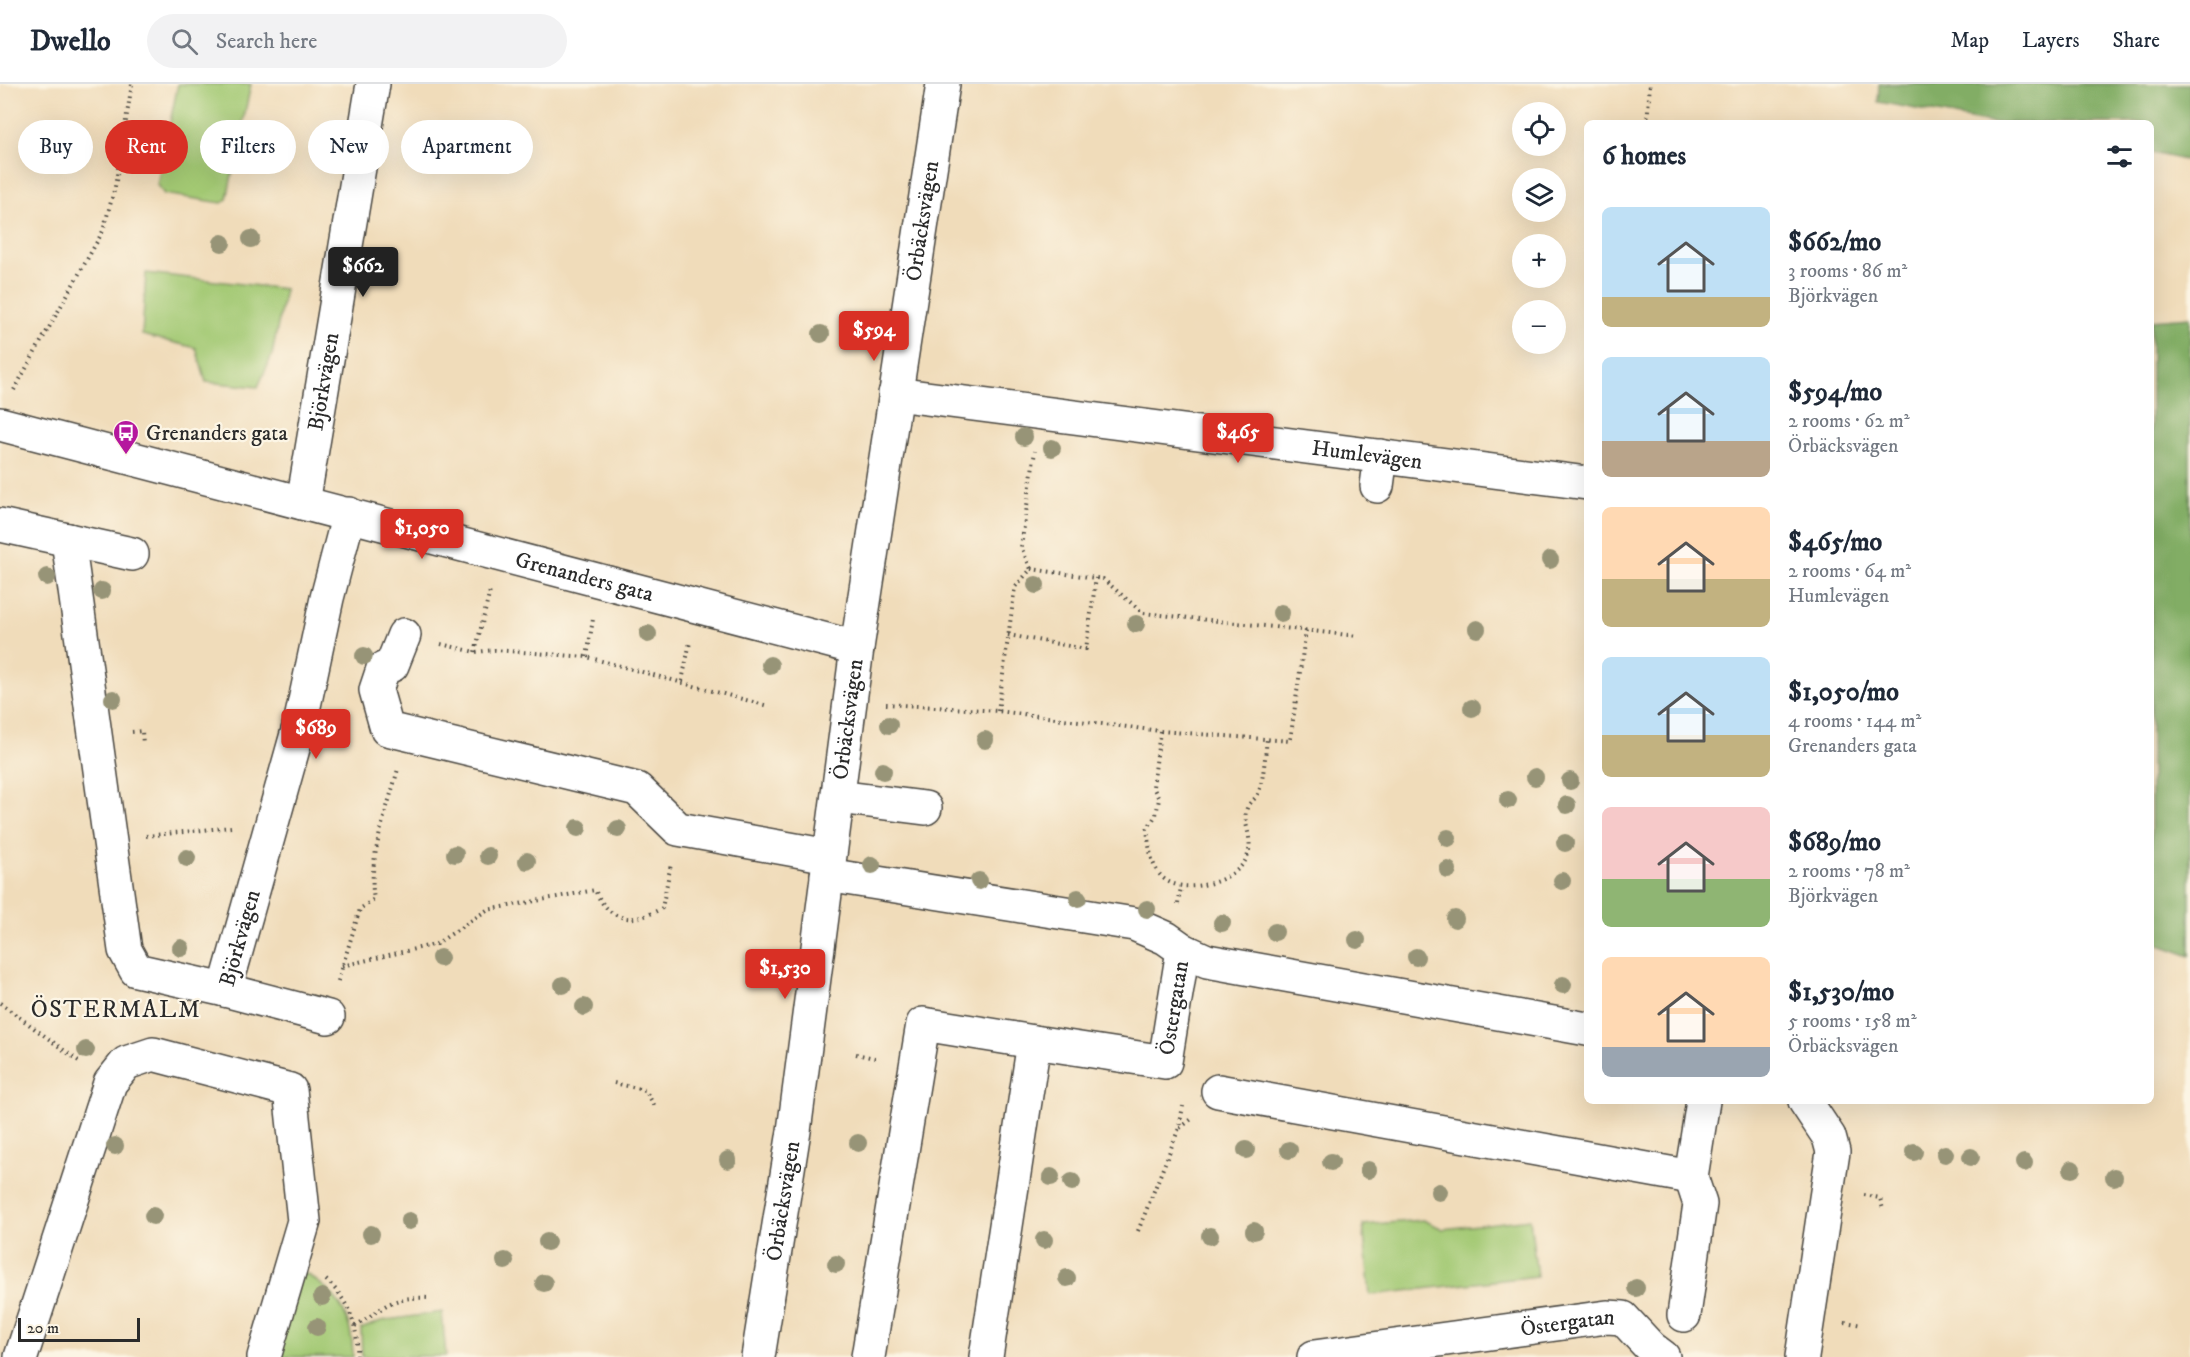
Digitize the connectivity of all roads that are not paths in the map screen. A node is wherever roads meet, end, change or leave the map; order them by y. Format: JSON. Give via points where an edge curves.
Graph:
{"nodes":[{"id":1,"x":373,"y":84,"type":"edge"},
{"id":2,"x":943,"y":84,"type":"edge"},
{"id":3,"x":895,"y":394,"type":"junction"},
{"id":4,"x":0,"y":424,"type":"edge"},
{"id":5,"x":1584,"y":483,"type":"edge"},
{"id":6,"x":303,"y":503,"type":"junction"},
{"id":7,"x":349,"y":514,"type":"junction"},
{"id":8,"x":0,"y":525,"type":"edge"},
{"id":9,"x":68,"y":540,"type":"junction"},
{"id":10,"x":132,"y":554,"type":"dead end"},
{"id":11,"x":404,"y":635,"type":"road end"},
{"id":12,"x":857,"y":648,"type":"junction"},
{"id":13,"x":838,"y":797,"type":"junction"},
{"id":14,"x":925,"y":808,"type":"dead end"},
{"id":15,"x":828,"y":866,"type":"junction"},
{"id":16,"x":1183,"y":950,"type":"junction"},
{"id":17,"x":225,"y":990,"type":"junction"},
{"id":18,"x":328,"y":1017,"type":"road end"},
{"id":19,"x":1584,"y":1028,"type":"edge"},
{"id":20,"x":1034,"y":1042,"type":"junction"},
{"id":21,"x":1218,"y":1091,"type":"dead end"},
{"id":22,"x":1703,"y":1104,"type":"edge"},
{"id":23,"x":1807,"y":1104,"type":"edge"},
{"id":24,"x":1691,"y":1177,"type":"junction"},
{"id":25,"x":1683,"y":1315,"type":"dead end"},
{"id":26,"x":21,"y":1357,"type":"edge"},
{"id":27,"x":264,"y":1357,"type":"edge"},
{"id":28,"x":758,"y":1357,"type":"edge"},
{"id":29,"x":868,"y":1357,"type":"edge"},
{"id":30,"x":986,"y":1357,"type":"edge"},
{"id":31,"x":1314,"y":1357,"type":"edge"},
{"id":32,"x":1663,"y":1357,"type":"edge"},
{"id":33,"x":1802,"y":1357,"type":"edge"}],
"edges":[{"from":1,"to":6,"type":"street","name":"Björkvägen"},
{"from":2,"to":3,"type":"street","name":"Örbäcksvägen"},
{"from":3,"to":5,"type":"street","name":"Humlevägen","via":[[1379,471]]},
{"from":3,"to":12,"type":"street","name":"Örbäcksvägen"},
{"from":4,"to":6,"type":"street","name":"Grenanders gata"},
{"from":6,"to":7,"type":"street","name":"Grenanders gata"},
{"from":7,"to":12,"type":"street","name":"Grenanders gata"},
{"from":7,"to":17,"type":"street","name":"Björkvägen","via":[[301,720]]},
{"from":8,"to":9,"type":"street"},
{"from":9,"to":10,"type":"street"},
{"from":9,"to":17,"type":"street","name":"Björkvägen","via":[[125,950],[136,970]]},
{"from":11,"to":15,"type":"street","via":[[392,664],[383,669],[376,690],[387,729],[637,789],[678,829]]},
{"from":12,"to":13,"type":"street","name":"Örbäcksvägen"},
{"from":13,"to":14,"type":"street"},
{"from":13,"to":15,"type":"street","name":"Örbäcksvägen"},
{"from":15,"to":16,"type":"street","via":[[1134,924]]},
{"from":15,"to":28,"type":"street","name":"Örbäcksvägen","via":[[794,1131]]},
{"from":16,"to":19,"type":"street","name":"Östergatan","via":[[1207,961]]},
{"from":16,"to":20,"type":"street","name":"Östergatan","via":[[1166,1062]]},
{"from":17,"to":18,"type":"street"},
{"from":20,"to":29,"type":"street","name":"Östergatan","via":[[923,1024]]},
{"from":20,"to":30,"type":"street"},
{"from":21,"to":24,"type":"street"},
{"from":22,"to":24,"type":"street"},
{"from":23,"to":33,"type":"street","via":[[1829,1137],[1833,1152]]},
{"from":24,"to":25,"type":"street","via":[[1700,1204]]},
{"from":26,"to":27,"type":"street","via":[[110,1083],[126,1063],[153,1054],[290,1090],[304,1221]]},
{"from":31,"to":32,"type":"street","name":"Östergatan","via":[[1606,1317],[1623,1318]]}]}
